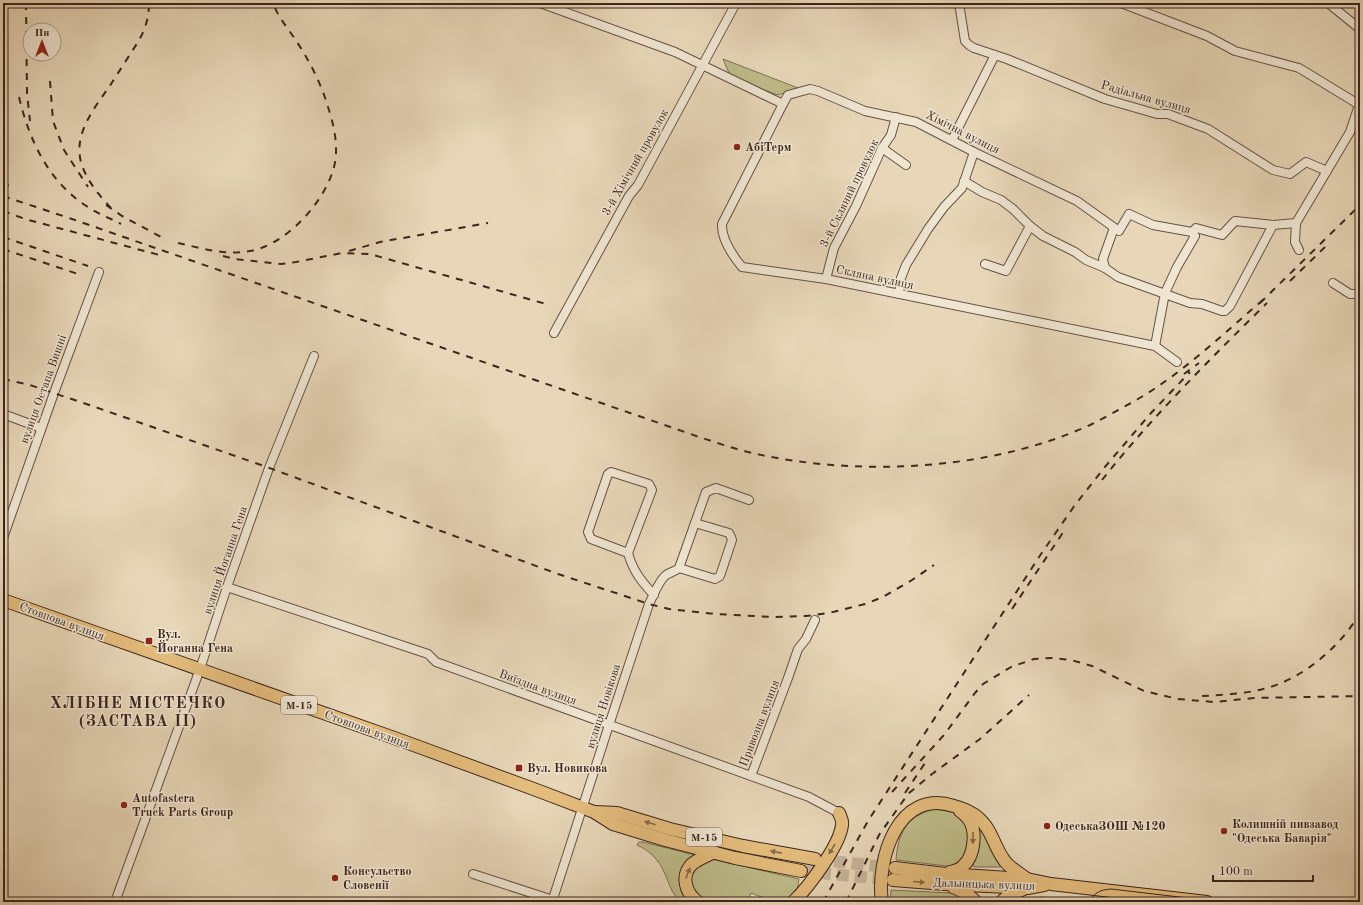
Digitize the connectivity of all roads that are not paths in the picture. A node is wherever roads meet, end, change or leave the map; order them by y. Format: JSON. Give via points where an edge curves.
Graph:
{"nodes":[{"id":1,"x":540,"y":3,"type":"edge"},
{"id":2,"x":736,"y":3,"type":"edge"},
{"id":3,"x":959,"y":3,"type":"edge"},
{"id":4,"x":1121,"y":3,"type":"edge"},
{"id":5,"x":1328,"y":3,"type":"edge"},
{"id":6,"x":1360,"y":29,"type":"edge"},
{"id":7,"x":995,"y":56,"type":"junction"},
{"id":8,"x":702,"y":65,"type":"junction"},
{"id":9,"x":783,"y":104,"type":"junction"},
{"id":10,"x":1359,"y":108,"type":"edge"},
{"id":11,"x":896,"y":117,"type":"junction"},
{"id":12,"x":952,"y":140,"type":"junction"},
{"id":13,"x":882,"y":148,"type":"junction"},
{"id":14,"x":974,"y":152,"type":"junction"},
{"id":15,"x":906,"y":165,"type":"dead end"},
{"id":16,"x":1327,"y":171,"type":"junction"},
{"id":17,"x":964,"y":181,"type":"junction"},
{"id":18,"x":1296,"y":223,"type":"junction"},
{"id":19,"x":1273,"y":225,"type":"junction"},
{"id":20,"x":1030,"y":226,"type":"junction"},
{"id":21,"x":1114,"y":228,"type":"junction"},
{"id":22,"x":1192,"y":232,"type":"junction"},
{"id":23,"x":1299,"y":250,"type":"dead end"},
{"id":24,"x":985,"y":264,"type":"dead end"},
{"id":25,"x":1105,"y":268,"type":"junction"},
{"id":26,"x":99,"y":272,"type":"dead end"},
{"id":27,"x":826,"y":279,"type":"junction"},
{"id":28,"x":1333,"y":283,"type":"dead end"},
{"id":29,"x":1166,"y":293,"type":"junction"},
{"id":30,"x":899,"y":294,"type":"junction"},
{"id":31,"x":1360,"y":294,"type":"edge"},
{"id":32,"x":554,"y":333,"type":"dead end"},
{"id":33,"x":1155,"y":346,"type":"junction"},
{"id":34,"x":314,"y":356,"type":"dead end"},
{"id":35,"x":1177,"y":362,"type":"dead end"},
{"id":36,"x":3,"y":414,"type":"edge"},
{"id":37,"x":42,"y":428,"type":"junction"},
{"id":38,"x":749,"y":500,"type":"dead end"},
{"id":39,"x":695,"y":522,"type":"junction"},
{"id":40,"x":3,"y":538,"type":"edge"},
{"id":41,"x":628,"y":553,"type":"junction"},
{"id":42,"x":679,"y":568,"type":"junction"},
{"id":43,"x":227,"y":587,"type":"junction"},
{"id":44,"x":651,"y":592,"type":"junction"},
{"id":45,"x":3,"y":600,"type":"edge"},
{"id":46,"x":815,"y":620,"type":"dead end"},
{"id":47,"x":200,"y":670,"type":"junction"},
{"id":48,"x":609,"y":725,"type":"junction"},
{"id":49,"x":751,"y":776,"type":"junction"},
{"id":50,"x":954,"y":806,"type":"junction"},
{"id":51,"x":582,"y":808,"type":"junction"},
{"id":52,"x":594,"y":812,"type":"junction"},
{"id":53,"x":839,"y":813,"type":"joint"},
{"id":54,"x":714,"y":852,"type":"junction"},
{"id":55,"x":815,"y":859,"type":"tunnel mouth"},
{"id":56,"x":801,"y":871,"type":"tunnel mouth"},
{"id":57,"x":473,"y":874,"type":"dead end"},
{"id":58,"x":894,"y":874,"type":"tunnel mouth"},
{"id":59,"x":945,"y":879,"type":"junction"},
{"id":60,"x":1028,"y":883,"type":"junction"},
{"id":61,"x":552,"y":901,"type":"edge"},
{"id":62,"x":115,"y":902,"type":"edge"},
{"id":63,"x":698,"y":902,"type":"edge"},
{"id":64,"x":793,"y":902,"type":"edge"},
{"id":65,"x":882,"y":902,"type":"edge"},
{"id":66,"x":976,"y":902,"type":"edge"},
{"id":67,"x":1001,"y":902,"type":"edge"},
{"id":68,"x":1207,"y":902,"type":"edge"}],
"edges":[{"from":1,"to":8,"type":"street","via":[[675,52]]},
{"from":2,"to":8,"type":"street","name":"3-й Хімічний провулок"},
{"from":3,"to":7,"type":"street","name":"Радіальна вулиця","via":[[965,41],[974,48]]},
{"from":4,"to":10,"type":"street","via":[[1207,36],[1235,51],[1299,68]]},
{"from":5,"to":6,"type":"street"},
{"from":7,"to":12,"type":"street"},
{"from":7,"to":16,"type":"street","name":"Радіальна вулиця","via":[[1105,99],[1157,114],[1168,114],[1208,129],[1273,170],[1290,174],[1306,162]]},
{"from":8,"to":9,"type":"street"},
{"from":8,"to":32,"type":"street","name":"3-й Хімічний провулок"},
{"from":9,"to":11,"type":"street","name":"Хімічна вулиця","via":[[788,95],[810,89],[865,111]]},
{"from":9,"to":27,"type":"street","name":"Скляна вулиця","via":[[722,224],[721,232],[742,266]]},
{"from":10,"to":16,"type":"street","via":[[1350,132]]},
{"from":11,"to":12,"type":"street","name":"Хімічна вулиця","via":[[916,122]]},
{"from":11,"to":13,"type":"street","name":"3-й Скляний провулок","via":[[891,135]]},
{"from":12,"to":14,"type":"street","name":"Хімічна вулиця"},
{"from":13,"to":15,"type":"street"},
{"from":13,"to":27,"type":"street","name":"3-й Скляний провулок","via":[[834,248]]},
{"from":14,"to":17,"type":"street"},
{"from":14,"to":21,"type":"street","name":"Хімічна вулиця","via":[[1077,201]]},
{"from":16,"to":18,"type":"street"},
{"from":17,"to":20,"type":"street","via":[[1001,200]]},
{"from":17,"to":30,"type":"street","via":[[962,188],[928,229],[906,265]]},
{"from":18,"to":19,"type":"street"},
{"from":18,"to":23,"type":"street","via":[[1295,242]]},
{"from":19,"to":22,"type":"street","via":[[1235,221],[1222,234],[1196,228]]},
{"from":19,"to":29,"type":"street","via":[[1225,311],[1202,304],[1190,304]]},
{"from":20,"to":24,"type":"street","via":[[1006,271]]},
{"from":20,"to":25,"type":"street","via":[[1043,236]]},
{"from":21,"to":22,"type":"street","via":[[1119,231],[1129,214],[1153,225]]},
{"from":21,"to":25,"type":"street","via":[[1102,259]]},
{"from":22,"to":29,"type":"street","via":[[1195,236]]},
{"from":25,"to":29,"type":"street","via":[[1118,276]]},
{"from":26,"to":37,"type":"street","name":"вулиця Остапа Вишні"},
{"from":27,"to":30,"type":"street","name":"Скляна вулиця"},
{"from":28,"to":31,"type":"street","via":[[1350,294]]},
{"from":29,"to":33,"type":"street"},
{"from":30,"to":33,"type":"street","name":"Скляна вулиця"},
{"from":33,"to":35,"type":"street","name":"Скляна вулиця"},
{"from":34,"to":43,"type":"street","name":"вулиця Йоганна Гена"},
{"from":36,"to":37,"type":"street"},
{"from":37,"to":40,"type":"street","name":"вулиця Остапа Вишні"},
{"from":38,"to":39,"type":"street","via":[[716,488],[711,489],[706,492]]},
{"from":39,"to":42,"type":"street"},
{"from":39,"to":42,"type":"street","via":[[729,533],[731,537],[720,576],[715,579]]},
{"from":41,"to":41,"type":"street","via":[[592,539],[588,532],[608,474],[612,472],[649,484],[652,490]]},
{"from":41,"to":44,"type":"street","via":[[638,578]]},
{"from":42,"to":44,"type":"street","name":"вулиця Новікова","via":[[664,576]]},
{"from":43,"to":47,"type":"street","name":"вулиця Йоганна Гена"},
{"from":43,"to":48,"type":"street","name":"Виїздна вулиця","via":[[428,654],[436,662]]},
{"from":44,"to":48,"type":"street","name":"вулиця Новікова","via":[[650,604]]},
{"from":45,"to":47,"type":"main road","name":"Стовпова вулиця","number":"М-15"},
{"from":46,"to":49,"type":"street","name":"Привозна вулиця","via":[[798,649]]},
{"from":47,"to":51,"type":"main road","name":"Стовпова вулиця","number":"М-15"},
{"from":47,"to":62,"type":"street","name":"вулиця Йоганна Гена"},
{"from":48,"to":49,"type":"street","name":"Виїздна вулиця"},
{"from":48,"to":51,"type":"street","name":"вулиця Новікова"},
{"from":49,"to":53,"type":"street","name":"Виїздна вулиця","via":[[809,797]]},
{"from":50,"to":59,"type":"main road","one_way":true,"via":[[971,823],[972,848],[966,864]]},
{"from":50,"to":60,"type":"main road","via":[[967,811],[984,823],[1004,861]]},
{"from":50,"to":65,"type":"main road","via":[[937,803],[924,805],[900,822],[891,838],[884,866]]},
{"from":51,"to":52,"type":"main road","name":"Стовпова вулиця","number":"М-15"},
{"from":51,"to":61,"type":"street","name":"вулиця Новікова"},
{"from":52,"to":54,"type":"main road","name":"Стовпова вулиця","number":"М-15","via":[[613,824]]},
{"from":55,"to":52,"type":"main road","name":"Стовпова вулиця","number":"М-15","one_way":true,"via":[[743,846],[616,813]]},
{"from":53,"to":64,"type":"main road","one_way":true,"via":[[842,825],[836,844],[809,885]]},
{"from":54,"to":56,"type":"main road","name":"Стовпова вулиця","number":"М-15"},
{"from":63,"to":54,"type":"main road","one_way":true,"via":[[689,894],[686,885],[688,870],[692,864]]},
{"from":57,"to":61,"type":"street"},
{"from":58,"to":59,"type":"main road","name":"Дальницька вулиця"},
{"from":59,"to":60,"type":"main road","name":"Дальницька вулиця"},
{"from":59,"to":66,"type":"main road"},
{"from":60,"to":67,"type":"main road"},
{"from":60,"to":68,"type":"main road","name":"Дальницька вулиця"}]}
